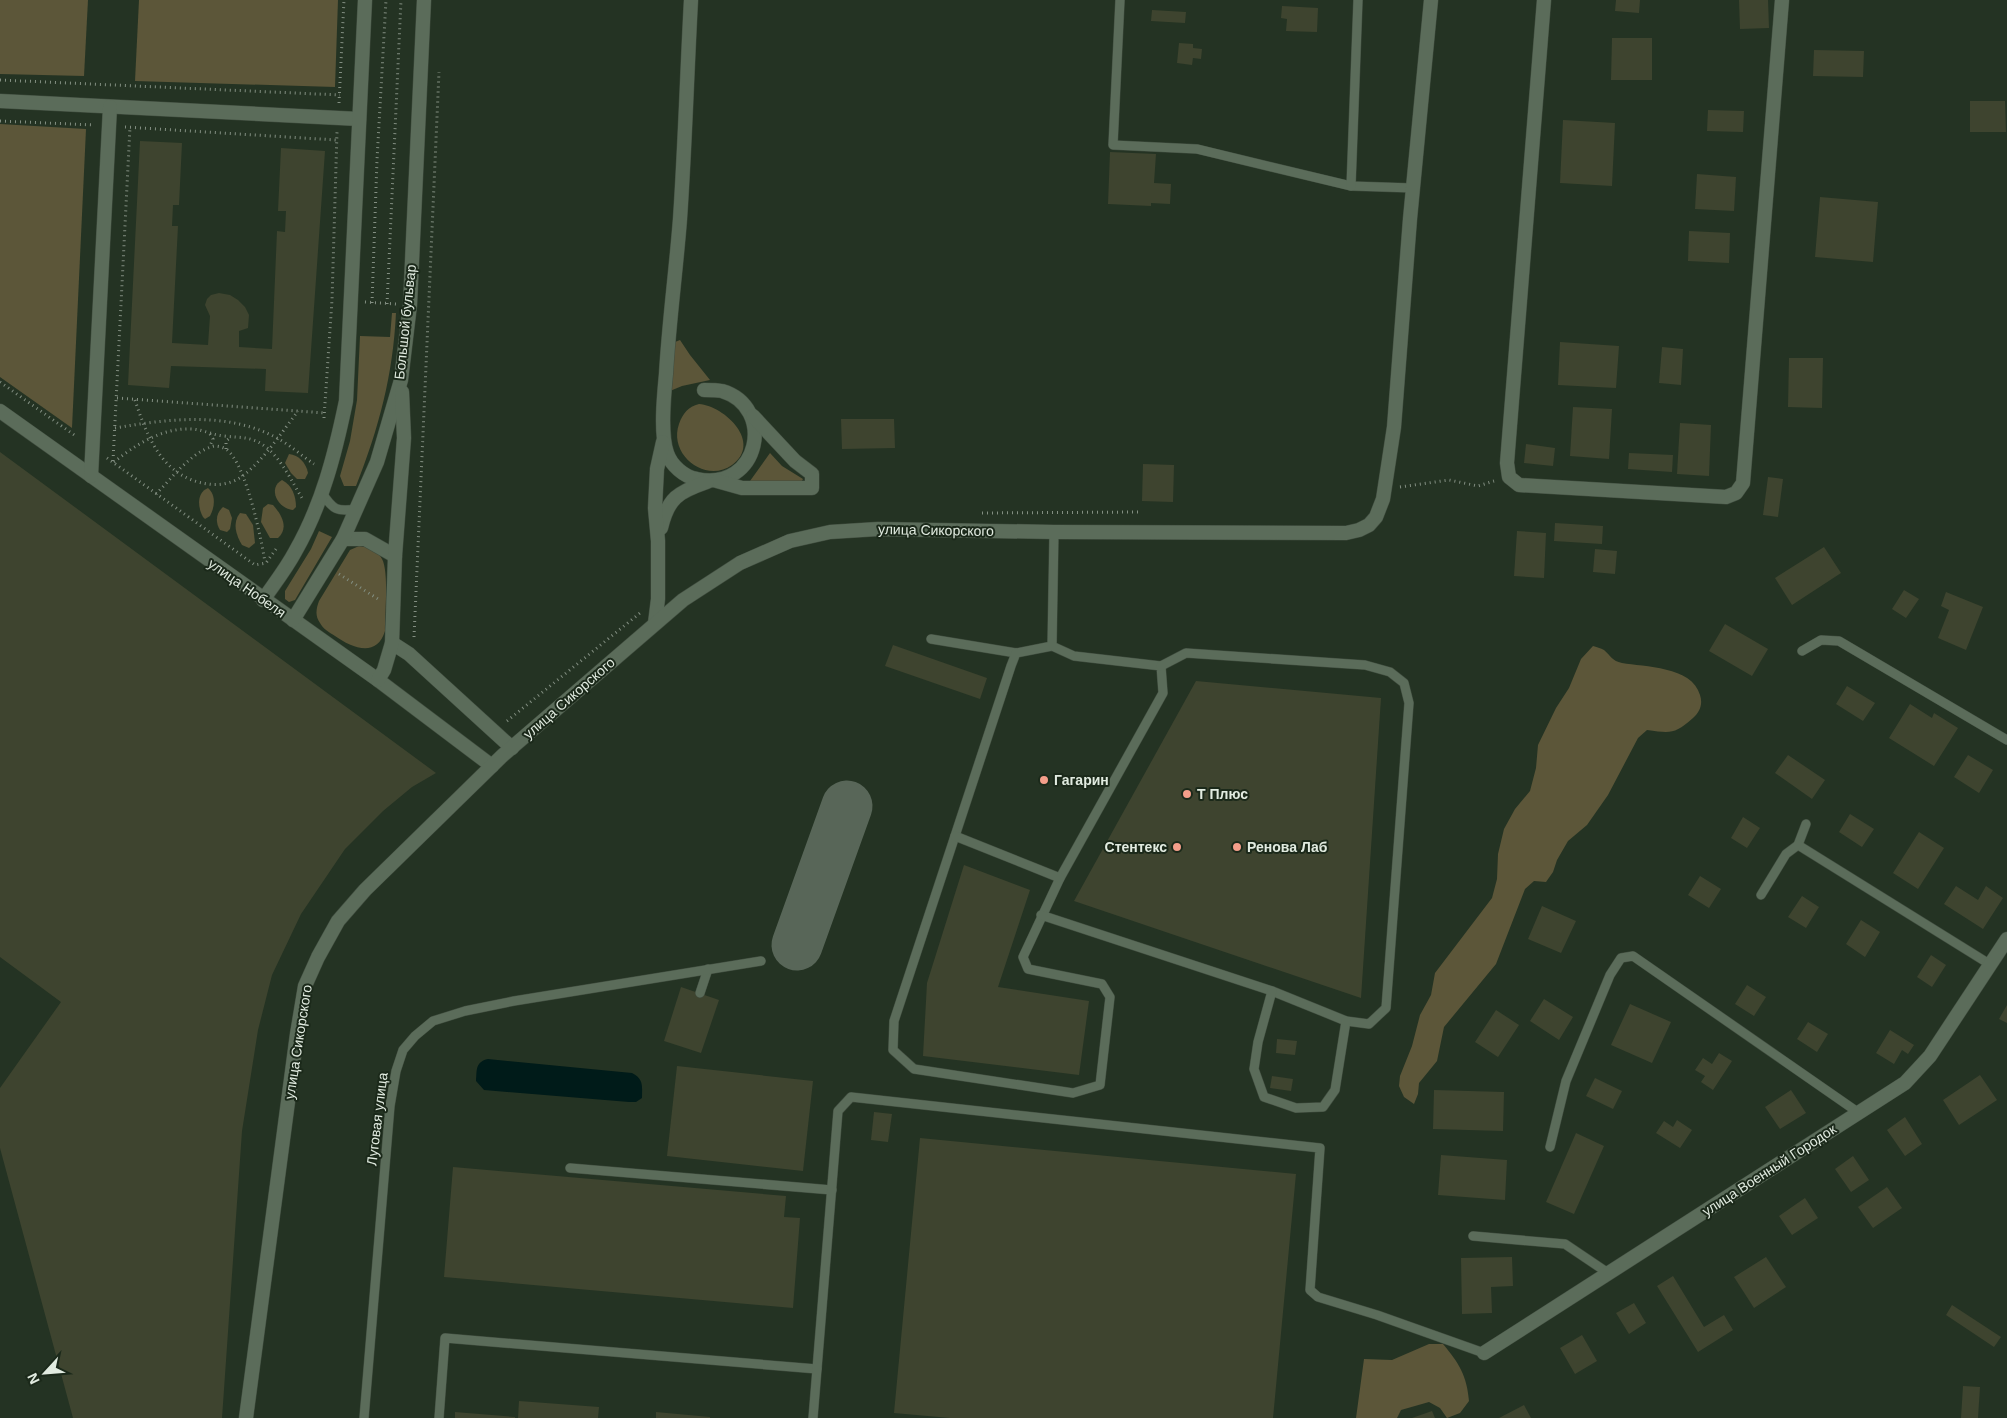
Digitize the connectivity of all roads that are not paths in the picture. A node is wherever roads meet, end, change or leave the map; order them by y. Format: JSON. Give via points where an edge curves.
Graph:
{"nodes":[{"id":1,"x":365,"y":0,"type":"edge"},
{"id":2,"x":424,"y":0,"type":"edge"},
{"id":3,"x":691,"y":0,"type":"edge"},
{"id":4,"x":1120,"y":0,"type":"edge"},
{"id":5,"x":1358,"y":0,"type":"edge"},
{"id":6,"x":1431,"y":0,"type":"edge"},
{"id":7,"x":1544,"y":0,"type":"edge"},
{"id":8,"x":1782,"y":0,"type":"edge"},
{"id":9,"x":0,"y":101,"type":"edge"},
{"id":10,"x":110,"y":107,"type":"junction"},
{"id":11,"x":359,"y":119,"type":"junction"},
{"id":12,"x":1351,"y":186,"type":"junction"},
{"id":13,"x":1413,"y":188,"type":"junction"},
{"id":14,"x":401,"y":380,"type":"junction"},
{"id":15,"x":704,"y":390,"type":"dead end"},
{"id":16,"x":0,"y":411,"type":"edge"},
{"id":17,"x":749,"y":412,"type":"junction"},
{"id":18,"x":663,"y":437,"type":"junction"},
{"id":19,"x":91,"y":476,"type":"junction"},
{"id":20,"x":713,"y":481,"type":"junction"},
{"id":21,"x":322,"y":493,"type":"junction"},
{"id":22,"x":356,"y":509,"type":"junction"},
{"id":23,"x":1054,"y":532,"type":"junction"},
{"id":24,"x":344,"y":538,"type":"junction"},
{"id":25,"x":658,"y":541,"type":"junction"},
{"id":26,"x":395,"y":556,"type":"junction"},
{"id":27,"x":263,"y":600,"type":"junction"},
{"id":28,"x":293,"y":620,"type":"junction"},
{"id":29,"x":655,"y":623,"type":"junction"},
{"id":30,"x":931,"y":639,"type":"dead end"},
{"id":31,"x":392,"y":643,"type":"junction"},
{"id":32,"x":1052,"y":646,"type":"junction"},
{"id":33,"x":1802,"y":651,"type":"dead end"},
{"id":34,"x":1016,"y":653,"type":"junction"},
{"id":35,"x":1161,"y":666,"type":"junction"},
{"id":36,"x":378,"y":680,"type":"junction"},
{"id":37,"x":2007,"y":740,"type":"edge"},
{"id":38,"x":512,"y":748,"type":"junction"},
{"id":39,"x":492,"y":766,"type":"junction"},
{"id":40,"x":1806,"y":824,"type":"dead end"},
{"id":41,"x":954,"y":836,"type":"junction"},
{"id":42,"x":1798,"y":845,"type":"junction"},
{"id":43,"x":1060,"y":878,"type":"junction"},
{"id":44,"x":1761,"y":895,"type":"dead end"},
{"id":45,"x":1041,"y":916,"type":"junction"},
{"id":46,"x":2007,"y":939,"type":"edge"},
{"id":47,"x":761,"y":960,"type":"dead end"},
{"id":48,"x":1991,"y":965,"type":"junction"},
{"id":49,"x":708,"y":968,"type":"junction"},
{"id":50,"x":1272,"y":991,"type":"junction"},
{"id":51,"x":700,"y":993,"type":"dead end"},
{"id":52,"x":1346,"y":1021,"type":"junction"},
{"id":53,"x":1859,"y":1113,"type":"junction"},
{"id":54,"x":1550,"y":1147,"type":"dead end"},
{"id":55,"x":570,"y":1168,"type":"dead end"},
{"id":56,"x":832,"y":1190,"type":"junction"},
{"id":57,"x":1473,"y":1236,"type":"dead end"},
{"id":58,"x":1608,"y":1273,"type":"junction"},
{"id":59,"x":1484,"y":1353,"type":"joint"},
{"id":60,"x":817,"y":1369,"type":"junction"},
{"id":61,"x":246,"y":1418,"type":"edge"},
{"id":62,"x":364,"y":1418,"type":"edge"},
{"id":63,"x":439,"y":1418,"type":"edge"},
{"id":64,"x":813,"y":1418,"type":"edge"}],
"edges":[{"from":1,"to":11,"type":"street"},
{"from":2,"to":14,"type":"street","name":"Большой бульвар","via":[[410,305]]},
{"from":3,"to":18,"type":"street"},
{"from":4,"to":12,"type":"lane","via":[[1113,145],[1197,149]]},
{"from":5,"to":12,"type":"lane"},
{"from":6,"to":13,"type":"street","name":"улица Сикорского"},
{"from":7,"to":8,"type":"street","via":[[1507,463],[1509,477],[1519,485],[1726,497],[1736,493],[1743,483]]},
{"from":9,"to":10,"type":"street"},
{"from":10,"to":11,"type":"street"},
{"from":10,"to":19,"type":"street"},
{"from":11,"to":21,"type":"street","via":[[346,401]]},
{"from":12,"to":13,"type":"lane"},
{"from":13,"to":23,"type":"street","name":"улица Сикорского","via":[[1394,428],[1385,490],[1376,517],[1369,525],[1346,532]]},
{"from":14,"to":22,"type":"street","name":"Большой бульвар","via":[[377,462]]},
{"from":14,"to":26,"type":"street","via":[[404,438]]},
{"from":15,"to":17,"type":"street","via":[[723,392],[740,401]]},
{"from":16,"to":19,"type":"street","name":"улица Нобеля"},
{"from":17,"to":20,"type":"street","via":[[755,429],[754,447],[747,463],[734,475]]},
{"from":17,"to":20,"type":"street","via":[[795,461],[812,474],[812,488],[742,488]]},
{"from":18,"to":20,"type":"street","via":[[667,454],[677,468],[691,478]]},
{"from":18,"to":25,"type":"street","via":[[655,508]]},
{"from":19,"to":27,"type":"street","name":"улица Нобеля"},
{"from":20,"to":25,"type":"street","via":[[688,489],[673,499],[665,511]]},
{"from":21,"to":22,"type":"lane","via":[[330,506],[341,511]]},
{"from":21,"to":27,"type":"street","via":[[297,548]]},
{"from":22,"to":24,"type":"street","name":"Большой бульвар"},
{"from":23,"to":29,"type":"street","name":"улица Сикорского","via":[[878,529],[830,532],[790,541],[740,563],[682,600]]},
{"from":23,"to":32,"type":"lane"},
{"from":24,"to":26,"type":"street","via":[[365,539]]},
{"from":24,"to":28,"type":"street","name":"Большой бульвар"},
{"from":25,"to":29,"type":"street"},
{"from":26,"to":31,"type":"street"},
{"from":27,"to":28,"type":"street","name":"улица Нобеля"},
{"from":28,"to":36,"type":"street","name":"улица Нобеля"},
{"from":29,"to":38,"type":"street","name":"улица Сикорского"},
{"from":30,"to":34,"type":"lane"},
{"from":31,"to":36,"type":"street"},
{"from":31,"to":38,"type":"street","via":[[409,654]]},
{"from":32,"to":34,"type":"lane"},
{"from":32,"to":35,"type":"lane","via":[[1074,656]]},
{"from":33,"to":37,"type":"lane","via":[[1821,640],[1840,641]]},
{"from":34,"to":41,"type":"lane"},
{"from":35,"to":43,"type":"lane","via":[[1163,693]]},
{"from":35,"to":52,"type":"lane","via":[[1186,653],[1365,665],[1390,672],[1404,683],[1408,703],[1386,1008],[1370,1024]]},
{"from":36,"to":39,"type":"street","name":"улица Нобеля"},
{"from":38,"to":39,"type":"street","name":"улица Сикорского"},
{"from":39,"to":61,"type":"street","name":"улица Сикорского","via":[[405,849],[338,921],[305,986]]},
{"from":40,"to":42,"type":"lane"},
{"from":41,"to":43,"type":"lane"},
{"from":41,"to":45,"type":"lane","via":[[894,1020],[893,1050],[914,1069],[1072,1093],[1100,1085],[1110,996],[1102,984],[1028,969],[1023,957]]},
{"from":42,"to":44,"type":"lane","via":[[1786,854]]},
{"from":42,"to":48,"type":"lane"},
{"from":43,"to":45,"type":"lane"},
{"from":45,"to":50,"type":"lane"},
{"from":46,"to":48,"type":"street","name":"улица Военный Городок"},
{"from":47,"to":49,"type":"lane","name":"Луговая улица"},
{"from":48,"to":53,"type":"street","name":"улица Военный Городок","via":[[1930,1056],[1905,1083]]},
{"from":49,"to":51,"type":"lane"},
{"from":49,"to":62,"type":"lane","name":"Луговая улица","via":[[465,1010],[433,1022],[403,1050],[390,1106]]},
{"from":50,"to":52,"type":"lane"},
{"from":50,"to":52,"type":"lane","via":[[1254,1069],[1264,1097],[1296,1108],[1322,1107],[1335,1090]]},
{"from":53,"to":54,"type":"lane","via":[[1633,956],[1620,958],[1610,975],[1566,1081]]},
{"from":53,"to":58,"type":"street","name":"улица Военный Городок"},
{"from":55,"to":56,"type":"lane"},
{"from":56,"to":59,"type":"lane","via":[[838,1111],[851,1098],[1320,1148],[1310,1290],[1318,1296]]},
{"from":56,"to":60,"type":"lane"},
{"from":57,"to":58,"type":"lane","via":[[1565,1244]]},
{"from":58,"to":59,"type":"street","name":"улица Военный Городок"},
{"from":60,"to":63,"type":"lane","via":[[446,1338]]},
{"from":60,"to":64,"type":"lane"}]}
